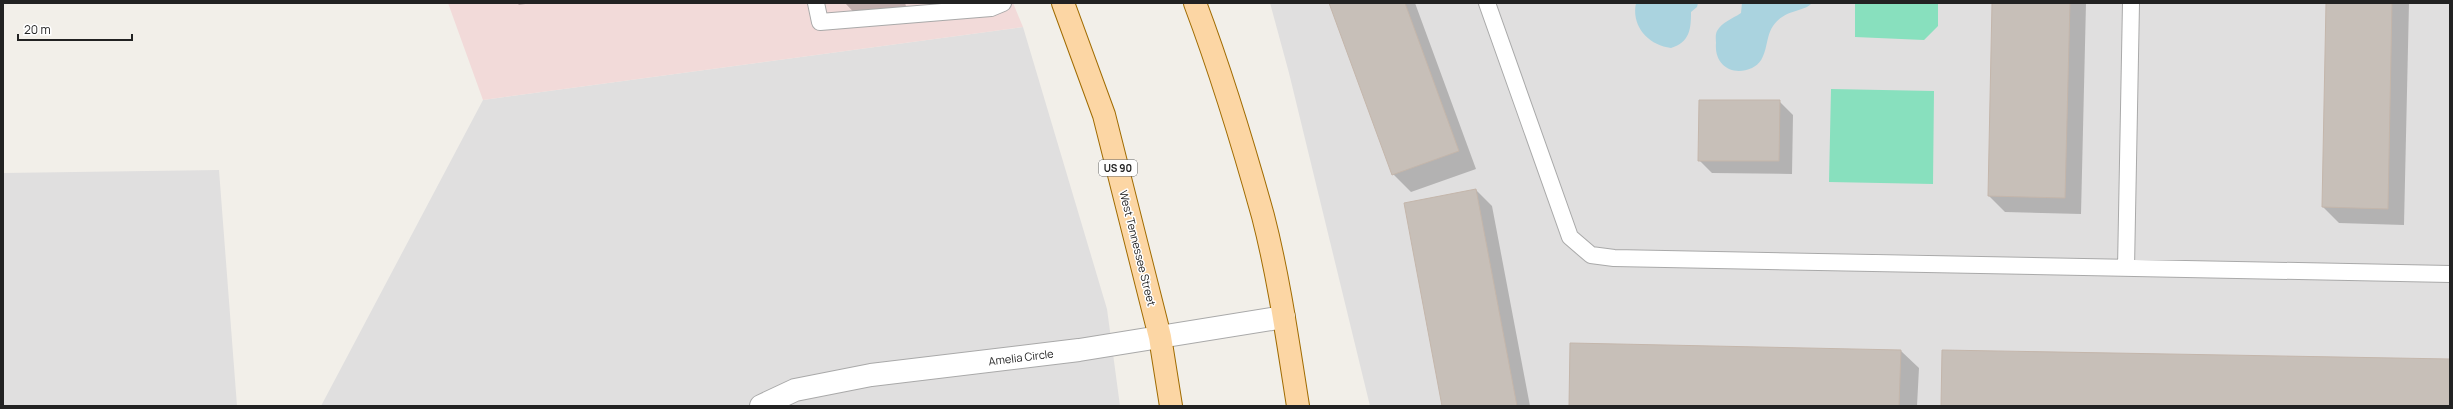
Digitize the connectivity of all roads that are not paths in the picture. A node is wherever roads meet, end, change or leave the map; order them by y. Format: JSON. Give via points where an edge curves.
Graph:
{"nodes":[{"id":1,"x":816,"y":3,"type":"edge"},
{"id":2,"x":1003,"y":3,"type":"edge"},
{"id":3,"x":1063,"y":3,"type":"edge"},
{"id":4,"x":1195,"y":3,"type":"edge"},
{"id":5,"x":1487,"y":3,"type":"edge"},
{"id":6,"x":2131,"y":3,"type":"edge"},
{"id":7,"x":2126,"y":268,"type":"junction"},
{"id":8,"x":2450,"y":274,"type":"edge"},
{"id":9,"x":1284,"y":317,"type":"junction"},
{"id":10,"x":1160,"y":337,"type":"junction"},
{"id":11,"x":761,"y":406,"type":"edge"},
{"id":12,"x":1171,"y":406,"type":"edge"},
{"id":13,"x":1298,"y":406,"type":"edge"}],
"edges":[{"from":1,"to":2,"type":"lane","via":[[820,22],[991,8]]},
{"from":3,"to":10,"type":"main road","name":"West Tennessee Street","number":"US 90","via":[[1104,115]]},
{"from":4,"to":9,"type":"main road","via":[[1214,54],[1263,217]]},
{"from":5,"to":7,"type":"lane","via":[[1570,237],[1591,255],[1622,258]]},
{"from":6,"to":7,"type":"lane"},
{"from":7,"to":8,"type":"lane"},
{"from":9,"to":10,"type":"street","name":"Amelia Circle"},
{"from":9,"to":13,"type":"main road"},
{"from":10,"to":11,"type":"street","name":"Amelia Circle","via":[[1079,350],[871,375],[795,390]]},
{"from":10,"to":12,"type":"main road","name":"West Tennessee Street","number":"US 90"}]}
